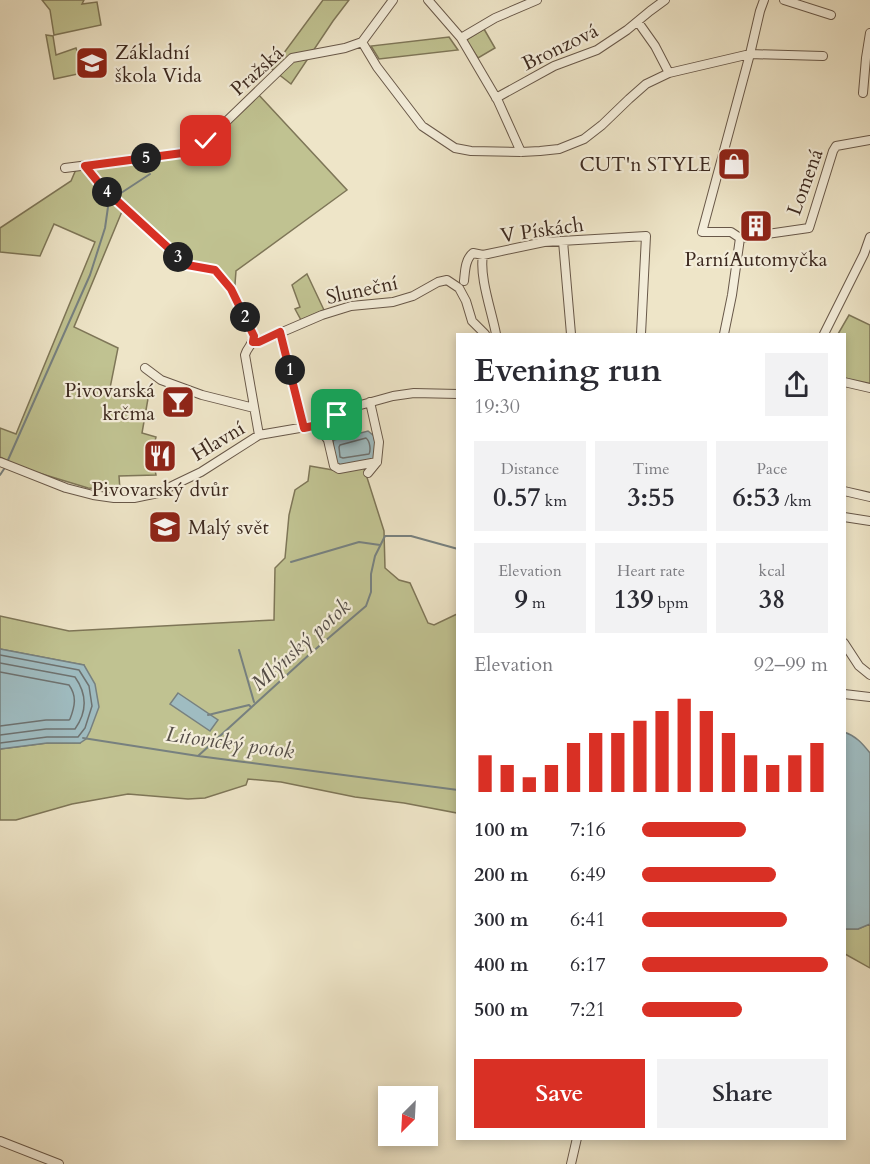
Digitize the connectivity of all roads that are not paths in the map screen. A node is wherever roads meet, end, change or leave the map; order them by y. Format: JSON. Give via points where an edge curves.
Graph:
{"nodes":[{"id":1,"x":393,"y":0,"type":"edge"},
{"id":2,"x":428,"y":0,"type":"edge"},
{"id":3,"x":537,"y":0,"type":"edge"},
{"id":4,"x":665,"y":0,"type":"edge"},
{"id":5,"x":764,"y":0,"type":"edge"},
{"id":6,"x":784,"y":0,"type":"edge"},
{"id":7,"x":831,"y":15,"type":"dead end"},
{"id":8,"x":638,"y":22,"type":"junction"},
{"id":9,"x":870,"y":33,"type":"edge"},
{"id":10,"x":461,"y":38,"type":"junction"},
{"id":11,"x":362,"y":42,"type":"junction"},
{"id":12,"x":750,"y":54,"type":"junction"},
{"id":13,"x":823,"y":56,"type":"dead end"},
{"id":14,"x":669,"y":73,"type":"junction"},
{"id":15,"x":863,"y":93,"type":"dead end"},
{"id":16,"x":496,"y":98,"type":"junction"},
{"id":17,"x":870,"y":140,"type":"edge"},
{"id":18,"x":521,"y":152,"type":"junction"},
{"id":19,"x":85,"y":166,"type":"junction"},
{"id":20,"x":64,"y":168,"type":"dead end"},
{"id":21,"x":870,"y":237,"type":"edge"},
{"id":22,"x":740,"y":238,"type":"junction"},
{"id":23,"x":563,"y":241,"type":"junction"},
{"id":24,"x":483,"y":255,"type":"junction"},
{"id":25,"x":867,"y":255,"type":"edge"},
{"id":26,"x":464,"y":281,"type":"dead end"},
{"id":27,"x":280,"y":332,"type":"junction"},
{"id":28,"x":484,"y":333,"type":"edge"},
{"id":29,"x":496,"y":333,"type":"edge"},
{"id":30,"x":571,"y":333,"type":"edge"},
{"id":31,"x":641,"y":333,"type":"edge"},
{"id":32,"x":724,"y":333,"type":"edge"},
{"id":33,"x":825,"y":333,"type":"edge"},
{"id":34,"x":253,"y":342,"type":"junction"},
{"id":35,"x":145,"y":368,"type":"dead end"},
{"id":36,"x":846,"y":382,"type":"edge"},
{"id":37,"x":870,"y":388,"type":"edge"},
{"id":38,"x":456,"y":394,"type":"edge"},
{"id":39,"x":370,"y":402,"type":"junction"},
{"id":40,"x":254,"y":408,"type":"junction"},
{"id":41,"x":317,"y":425,"type":"junction"},
{"id":42,"x":304,"y":428,"type":"junction"},
{"id":43,"x":259,"y":435,"type":"junction"},
{"id":44,"x":0,"y":462,"type":"edge"},
{"id":45,"x":377,"y":462,"type":"junction"},
{"id":46,"x":368,"y":473,"type":"dead end"},
{"id":47,"x":846,"y":491,"type":"edge"},
{"id":48,"x":870,"y":497,"type":"edge"},
{"id":49,"x":846,"y":517,"type":"edge"},
{"id":50,"x":870,"y":521,"type":"edge"},
{"id":51,"x":846,"y":646,"type":"edge"},
{"id":52,"x":870,"y":675,"type":"edge"},
{"id":53,"x":846,"y":694,"type":"edge"},
{"id":54,"x":870,"y":697,"type":"edge"},
{"id":55,"x":577,"y":1140,"type":"edge"},
{"id":56,"x":0,"y":1141,"type":"edge"},
{"id":57,"x":59,"y":1164,"type":"edge"},
{"id":58,"x":571,"y":1164,"type":"edge"}],
"edges":[{"from":1,"to":11,"type":"street"},
{"from":2,"to":10,"type":"street"},
{"from":3,"to":10,"type":"street"},
{"from":4,"to":8,"type":"street","name":"Bronzová"},
{"from":5,"to":12,"type":"street"},
{"from":6,"to":7,"type":"street"},
{"from":8,"to":14,"type":"street"},
{"from":8,"to":16,"type":"street","name":"Bronzová","via":[[597,50],[554,66]]},
{"from":9,"to":15,"type":"street"},
{"from":10,"to":16,"type":"street"},
{"from":11,"to":18,"type":"street","via":[[422,126],[435,135],[455,148]]},
{"from":11,"to":19,"type":"street","name":"Pražská","via":[[292,58],[190,152]]},
{"from":12,"to":13,"type":"street"},
{"from":12,"to":14,"type":"street"},
{"from":12,"to":22,"type":"street","name":"Lomená","via":[[702,232],[731,232]]},
{"from":14,"to":18,"type":"street","via":[[646,84],[584,139],[559,149]]},
{"from":16,"to":18,"type":"street"},
{"from":17,"to":22,"type":"street","name":"Lomená","via":[[836,146],[809,228]]},
{"from":19,"to":20,"type":"street","name":"Pražská"},
{"from":19,"to":34,"type":"street","via":[[102,187],[187,265],[215,270],[231,289],[254,336]]},
{"from":21,"to":25,"type":"street"},
{"from":22,"to":32,"type":"street"},
{"from":23,"to":24,"type":"street","name":"V Pískách"},
{"from":23,"to":30,"type":"street"},
{"from":23,"to":31,"type":"street","name":"V Pískách","via":[[646,236]]},
{"from":24,"to":26,"type":"street","name":"V Pískách","via":[[469,256]]},
{"from":24,"to":29,"type":"street"},
{"from":25,"to":33,"type":"street"},
{"from":27,"to":28,"type":"street","name":"Sluneční","via":[[343,309],[413,296],[447,280],[459,288],[472,321]]},
{"from":27,"to":34,"type":"street","name":"Sluneční"},
{"from":27,"to":42,"type":"street"},
{"from":34,"to":40,"type":"street","via":[[245,355]]},
{"from":35,"to":40,"type":"street","via":[[161,380]]},
{"from":36,"to":37,"type":"street"},
{"from":38,"to":39,"type":"street","name":"Hlavní","via":[[414,393]]},
{"from":39,"to":41,"type":"street","name":"Hlavní"},
{"from":39,"to":45,"type":"street","via":[[379,442]]},
{"from":40,"to":43,"type":"street"},
{"from":41,"to":42,"type":"street","name":"Hlavní"},
{"from":41,"to":45,"type":"street","via":[[327,440],[334,466],[339,469]]},
{"from":42,"to":43,"type":"street","name":"Hlavní"},
{"from":43,"to":44,"type":"street","name":"Hlavní","via":[[201,472],[158,493],[134,498],[75,490]]},
{"from":45,"to":46,"type":"street"},
{"from":47,"to":48,"type":"street"},
{"from":49,"to":50,"type":"street"},
{"from":51,"to":52,"type":"street"},
{"from":53,"to":54,"type":"street"},
{"from":55,"to":58,"type":"street"},
{"from":56,"to":57,"type":"street"}]}
